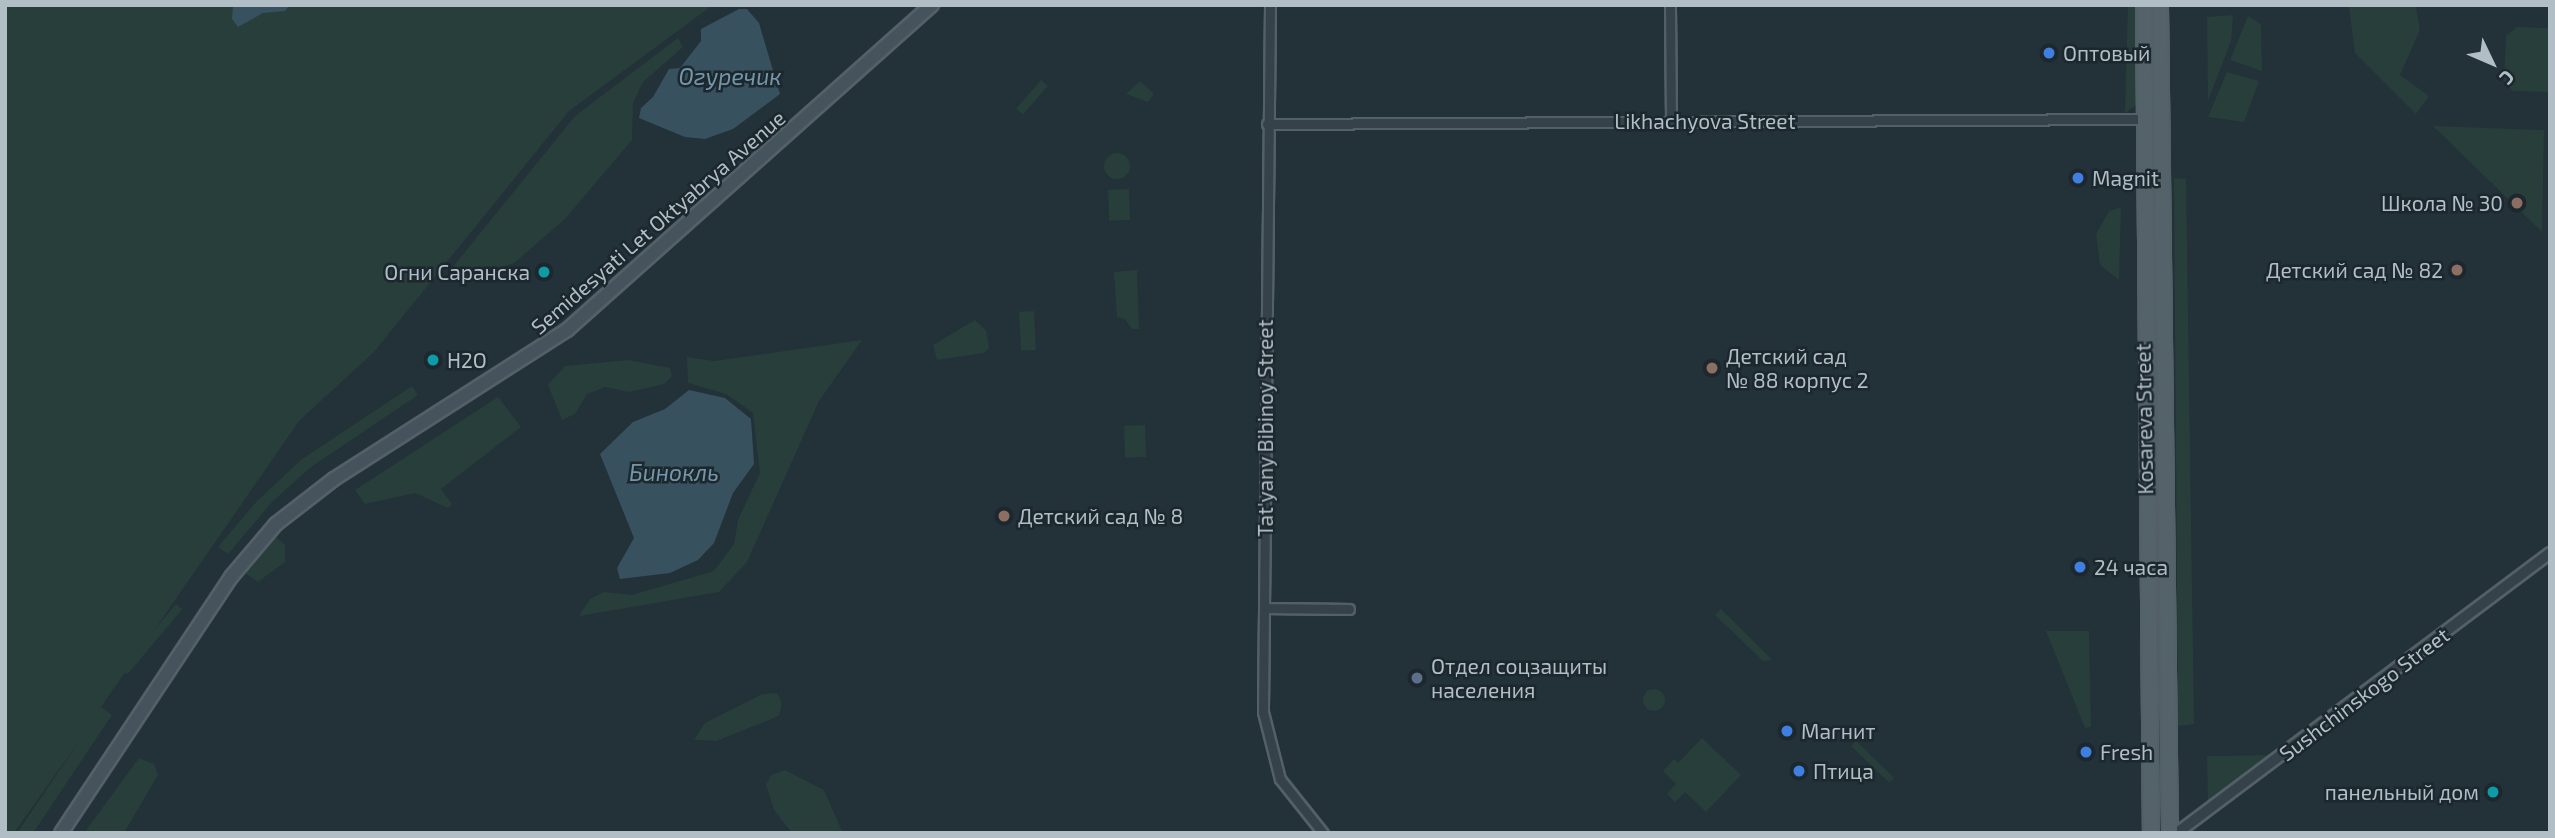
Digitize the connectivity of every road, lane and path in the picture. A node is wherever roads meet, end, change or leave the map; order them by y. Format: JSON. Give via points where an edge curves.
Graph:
{"nodes":[{"id":1,"x":932,"y":5,"type":"edge"},
{"id":2,"x":1270,"y":5,"type":"edge"},
{"id":3,"x":1670,"y":5,"type":"edge"},
{"id":4,"x":2144,"y":5,"type":"edge"},
{"id":5,"x":2160,"y":5,"type":"edge"},
{"id":6,"x":2144,"y":119,"type":"junction"},
{"id":7,"x":2161,"y":119,"type":"junction"},
{"id":8,"x":1671,"y":120,"type":"junction"},
{"id":9,"x":1266,"y":124,"type":"junction"},
{"id":10,"x":2550,"y":553,"type":"edge"},
{"id":11,"x":1264,"y":608,"type":"junction"},
{"id":12,"x":1349,"y":609,"type":"dead end"},
{"id":13,"x":61,"y":833,"type":"edge"},
{"id":14,"x":1323,"y":833,"type":"edge"},
{"id":15,"x":2151,"y":833,"type":"edge"},
{"id":16,"x":2170,"y":833,"type":"edge"},
{"id":17,"x":2177,"y":833,"type":"edge"}],
"edges":[{"from":1,"to":13,"type":"main road","name":"Semidesyati Let Oktyabrya Avenue","via":[[587,313],[301,503],[251,549]]},
{"from":2,"to":9,"type":"street","name":"Tat'yany Bibinoy Street"},
{"from":3,"to":8,"type":"street"},
{"from":4,"to":6,"type":"main road","name":"Kosareva Street"},
{"from":5,"to":7,"type":"main road","name":"Kosareva Street"},
{"from":6,"to":7,"type":"main road"},
{"from":6,"to":8,"type":"street","name":"Likhachyova Street"},
{"from":6,"to":15,"type":"main road","name":"Kosareva Street"},
{"from":7,"to":16,"type":"main road","name":"Kosareva Street"},
{"from":8,"to":9,"type":"street","name":"Likhachyova Street"},
{"from":9,"to":11,"type":"street","name":"Tat'yany Bibinoy Street"},
{"from":10,"to":17,"type":"street","name":"Sushchinskogo Street"},
{"from":11,"to":12,"type":"street"},
{"from":11,"to":14,"type":"street","name":"Tat'yany Bibinoy Street","via":[[1263,712],[1272,760],[1289,795]]}]}
